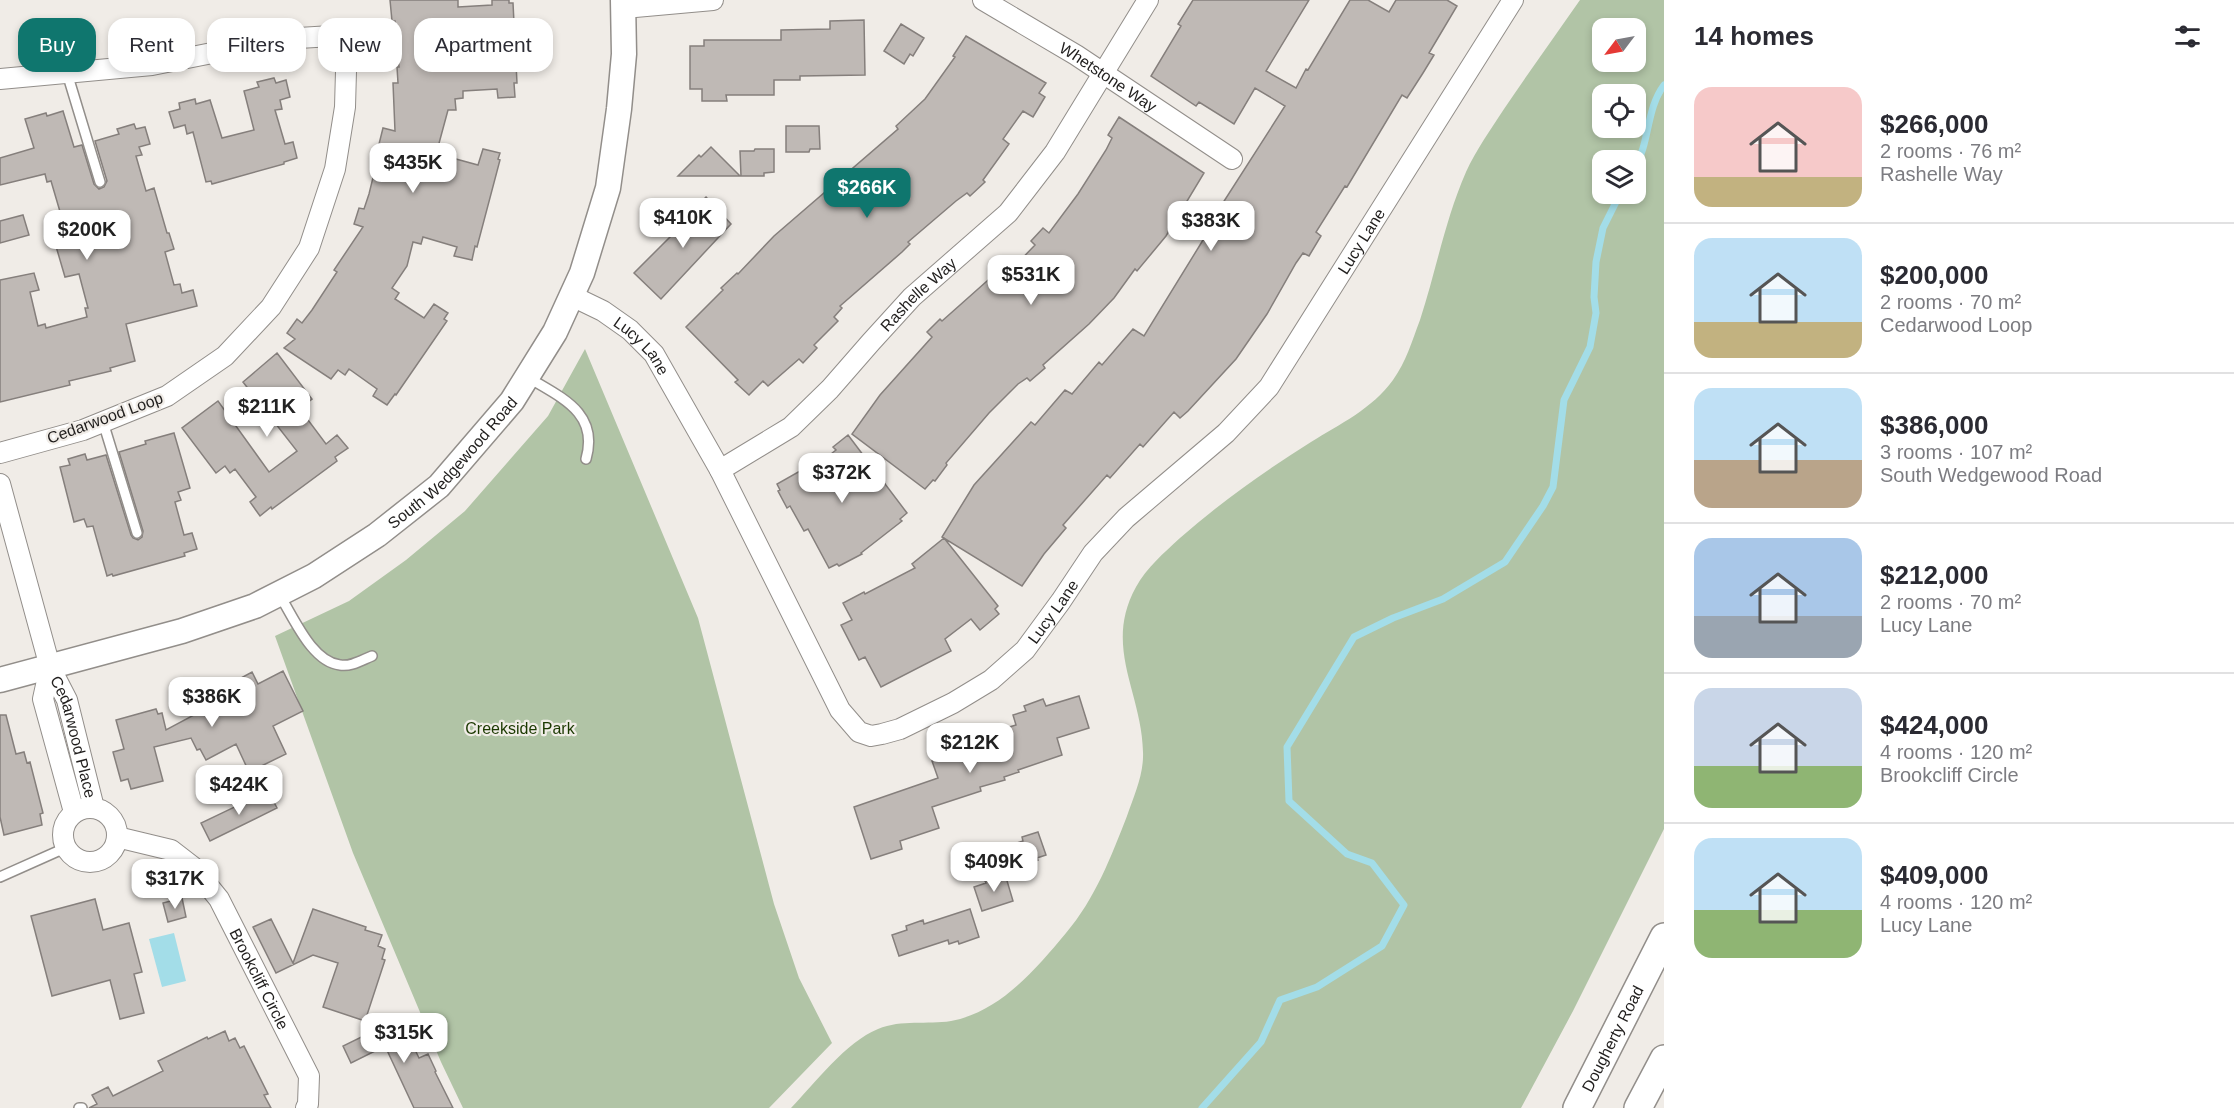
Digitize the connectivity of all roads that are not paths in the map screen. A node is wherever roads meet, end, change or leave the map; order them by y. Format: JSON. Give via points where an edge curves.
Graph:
{"nodes":[{"id":1,"x":713,"y":0,"type":"edge"},
{"id":2,"x":983,"y":0,"type":"edge"},
{"id":3,"x":1148,"y":0,"type":"edge"},
{"id":4,"x":1513,"y":0,"type":"edge"},
{"id":5,"x":624,"y":4,"type":"edge"},
{"id":6,"x":68,"y":73,"type":"junction"},
{"id":7,"x":1101,"y":74,"type":"junction"},
{"id":8,"x":0,"y":79,"type":"edge"},
{"id":9,"x":1232,"y":159,"type":"dead end"},
{"id":10,"x":100,"y":182,"type":"dead end"},
{"id":11,"x":572,"y":296,"type":"junction"},
{"id":12,"x":527,"y":376,"type":"junction"},
{"id":13,"x":103,"y":422,"type":"junction"},
{"id":14,"x":0,"y":453,"type":"edge"},
{"id":15,"x":586,"y":459,"type":"dead end"},
{"id":16,"x":720,"y":470,"type":"junction"},
{"id":17,"x":0,"y":484,"type":"edge"},
{"id":18,"x":136,"y":533,"type":"dead end"},
{"id":19,"x":279,"y":594,"type":"junction"},
{"id":20,"x":372,"y":656,"type":"dead end"},
{"id":21,"x":50,"y":667,"type":"junction"},
{"id":22,"x":0,"y":680,"type":"edge"},
{"id":23,"x":94,"y":808,"type":"junction"},
{"id":24,"x":74,"y":812,"type":"junction"},
{"id":25,"x":117,"y":837,"type":"junction"},
{"id":26,"x":65,"y":848,"type":"junction"},
{"id":27,"x":0,"y":877,"type":"edge"},
{"id":28,"x":1664,"y":937,"type":"edge"},
{"id":29,"x":1664,"y":1059,"type":"edge"},
{"id":30,"x":306,"y":1108,"type":"edge"},
{"id":31,"x":1577,"y":1108,"type":"edge"},
{"id":32,"x":1638,"y":1108,"type":"edge"}],
"edges":[{"from":1,"to":5,"type":"street"},
{"from":2,"to":7,"type":"street","name":"Whetstone Way"},
{"from":3,"to":7,"type":"street","name":"Rashelle Way"},
{"from":4,"to":16,"type":"street","name":"Lucy Lane","via":[[1269,387],[1226,433],[1126,518],[1093,554],[1024,650],[991,680],[953,703],[900,729],[872,736],[859,732],[840,710]]},
{"from":5,"to":11,"type":"street","name":"South Wedgewood Road","via":[[624,54],[608,188]]},
{"from":6,"to":8,"type":"street","name":"Cedarwood Loop"},
{"from":6,"to":10,"type":"lane"},
{"from":6,"to":13,"type":"street","name":"Cedarwood Loop","via":[[152,65],[282,39],[332,36],[344,54],[345,107],[335,169],[309,248],[271,307],[225,356],[167,396]]},
{"from":7,"to":9,"type":"street","name":"Whetstone Way"},
{"from":7,"to":16,"type":"street","name":"Rashelle Way","via":[[1055,152],[1008,213],[912,297],[791,427]]},
{"from":11,"to":12,"type":"street","name":"South Wedgewood Road"},
{"from":11,"to":16,"type":"street","name":"Lucy Lane","via":[[603,311],[654,354]]},
{"from":12,"to":15,"type":"lane","via":[[579,412],[589,430]]},
{"from":12,"to":19,"type":"street","name":"South Wedgewood Road","via":[[512,402],[439,486],[377,536]]},
{"from":13,"to":14,"type":"street","name":"Cedarwood Loop"},
{"from":13,"to":18,"type":"lane"},
{"from":17,"to":21,"type":"street","name":"Cedarwood Place"},
{"from":19,"to":20,"type":"lane","via":[[325,662],[341,666]]},
{"from":19,"to":21,"type":"street","name":"South Wedgewood Road","via":[[182,631]]},
{"from":21,"to":22,"type":"street","name":"South Wedgewood Road"},
{"from":21,"to":23,"type":"street","name":"Cedarwood Place","via":[[65,693]]},
{"from":21,"to":24,"type":"street","name":"Cedarwood Place","via":[[43,699]]},
{"from":23,"to":24,"type":"street"},
{"from":23,"to":25,"type":"street","via":[[114,821]]},
{"from":24,"to":26,"type":"street","via":[[62,832]]},
{"from":25,"to":26,"type":"street","via":[[111,853],[96,862],[78,860]]},
{"from":25,"to":30,"type":"street","name":"Brookcliff Circle","via":[[171,850],[193,867],[219,899],[309,1076]]},
{"from":26,"to":27,"type":"lane"},
{"from":28,"to":31,"type":"main road","name":"Dougherty Road"},
{"from":29,"to":32,"type":"main road"}]}
